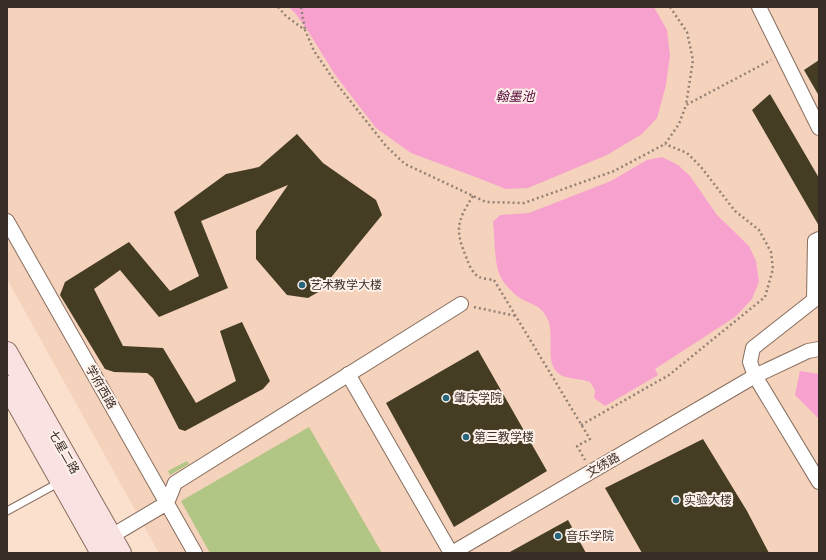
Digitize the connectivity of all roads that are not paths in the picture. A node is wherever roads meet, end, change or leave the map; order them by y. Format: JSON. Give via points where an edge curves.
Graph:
{"nodes":[{"id":1,"x":759,"y":7,"type":"edge"},
{"id":2,"x":819,"y":128,"type":"edge"},
{"id":3,"x":7,"y":221,"type":"edge"},
{"id":4,"x":819,"y":239,"type":"edge"},
{"id":5,"x":460,"y":304,"type":"road end"},
{"id":6,"x":819,"y":349,"type":"edge"},
{"id":7,"x":7,"y":352,"type":"edge"},
{"id":8,"x":348,"y":374,"type":"junction"},
{"id":9,"x":755,"y":376,"type":"junction"},
{"id":10,"x":7,"y":386,"type":"edge"},
{"id":11,"x":61,"y":482,"type":"junction"},
{"id":12,"x":819,"y":482,"type":"edge"},
{"id":13,"x":167,"y":503,"type":"junction"},
{"id":14,"x":7,"y":511,"type":"edge"},
{"id":15,"x":103,"y":545,"type":"edge"},
{"id":16,"x":121,"y":553,"type":"edge"},
{"id":17,"x":195,"y":553,"type":"edge"},
{"id":18,"x":451,"y":553,"type":"edge"}],
"edges":[{"from":1,"to":2,"type":"street"},
{"from":3,"to":13,"type":"street","name":"学府西路"},
{"from":4,"to":9,"type":"street","via":[[815,241],[814,300],[753,348],[750,362]]},
{"from":5,"to":8,"type":"street"},
{"from":6,"to":9,"type":"street","name":"文绣路","via":[[808,351]]},
{"from":7,"to":15,"type":"street","name":"七星二路"},
{"from":8,"to":13,"type":"street","via":[[175,483]]},
{"from":8,"to":18,"type":"street"},
{"from":9,"to":12,"type":"street"},
{"from":9,"to":18,"type":"street","name":"文绣路"},
{"from":10,"to":11,"type":"street","name":"七星二路"},
{"from":11,"to":14,"type":"lane"},
{"from":11,"to":15,"type":"street","name":"七星二路"},
{"from":13,"to":15,"type":"street"},
{"from":13,"to":17,"type":"street","name":"学府西路"},
{"from":15,"to":16,"type":"street","name":"七星二路"}]}
